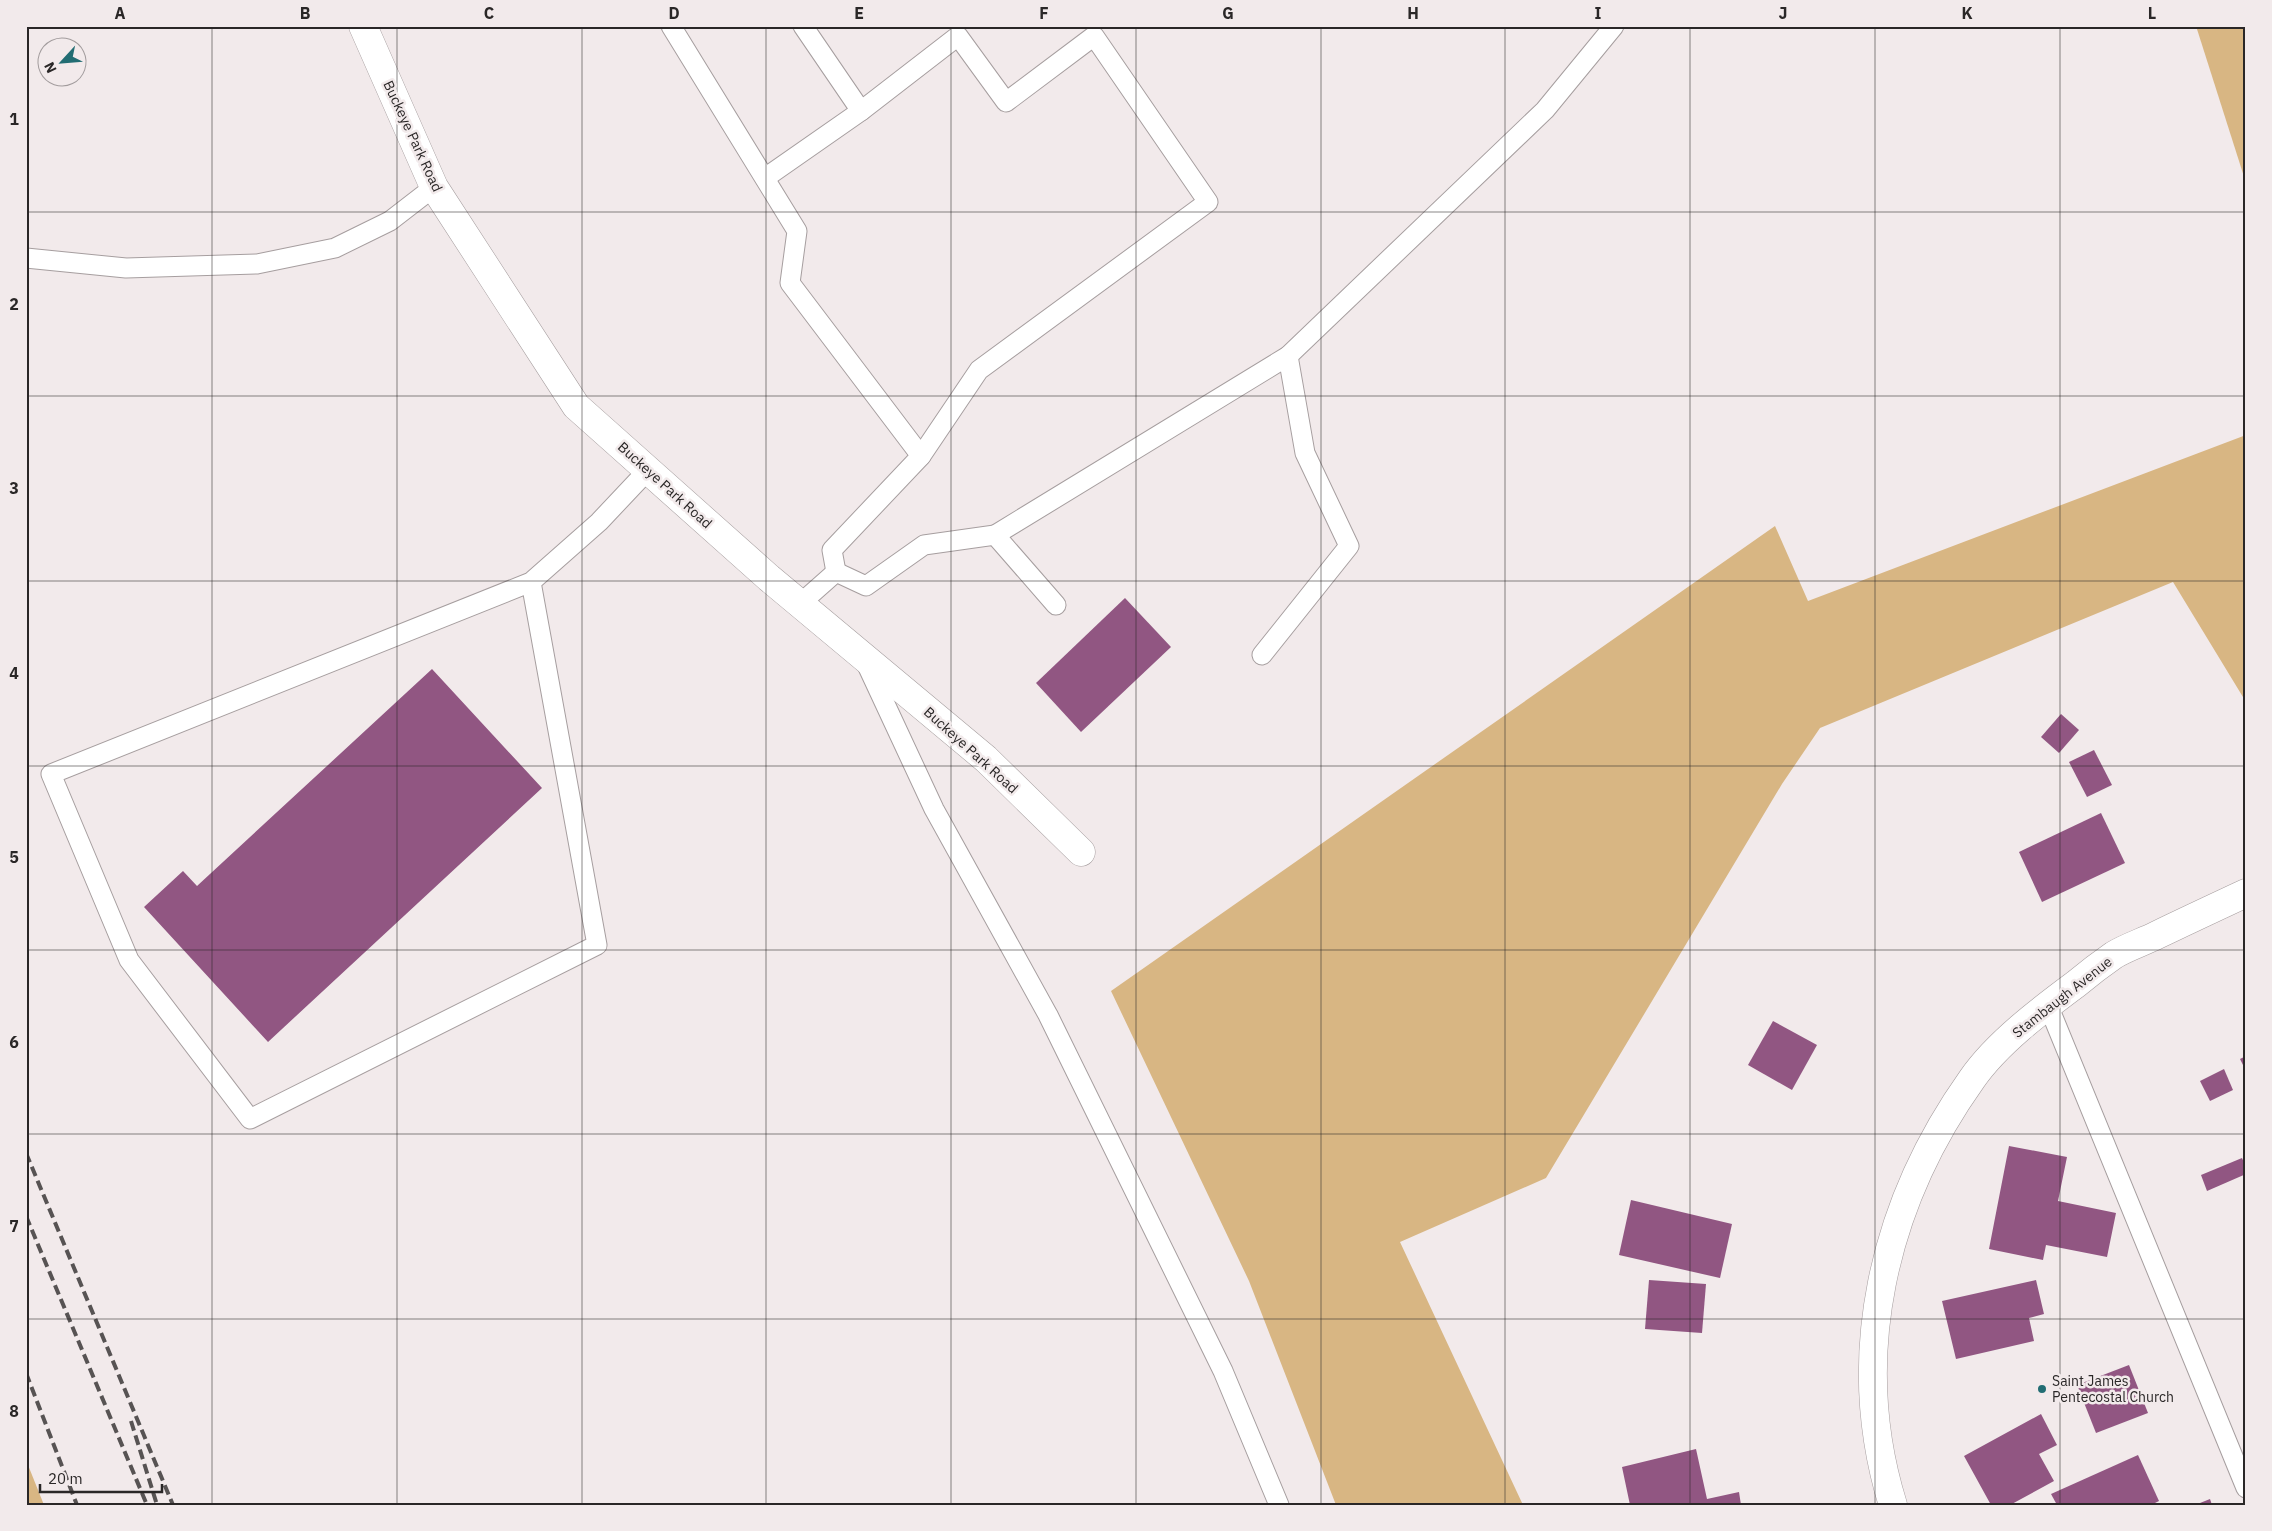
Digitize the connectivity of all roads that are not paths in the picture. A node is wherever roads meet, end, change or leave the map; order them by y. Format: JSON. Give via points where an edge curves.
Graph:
{"nodes":[{"id":1,"x":363,"y":26,"type":"edge"},
{"id":2,"x":671,"y":26,"type":"edge"},
{"id":3,"x":803,"y":26,"type":"edge"},
{"id":4,"x":1614,"y":26,"type":"edge"},
{"id":5,"x":1101,"y":31,"type":"edge"},
{"id":6,"x":861,"y":111,"type":"junction"},
{"id":7,"x":765,"y":178,"type":"junction"},
{"id":8,"x":434,"y":186,"type":"junction"},
{"id":9,"x":26,"y":258,"type":"edge"},
{"id":10,"x":1288,"y":356,"type":"junction"},
{"id":11,"x":921,"y":456,"type":"junction"},
{"id":12,"x":648,"y":470,"type":"junction"},
{"id":13,"x":995,"y":535,"type":"junction"},
{"id":14,"x":836,"y":572,"type":"junction"},
{"id":15,"x":531,"y":582,"type":"junction"},
{"id":16,"x":801,"y":603,"type":"junction"},
{"id":17,"x":1056,"y":605,"type":"dead end"},
{"id":18,"x":1262,"y":655,"type":"dead end"},
{"id":19,"x":864,"y":657,"type":"junction"},
{"id":20,"x":1081,"y":852,"type":"dead end"},
{"id":21,"x":2246,"y":893,"type":"edge"},
{"id":22,"x":2048,"y":1005,"type":"junction"},
{"id":23,"x":2246,"y":1488,"type":"edge"},
{"id":24,"x":1279,"y":1505,"type":"edge"},
{"id":25,"x":1892,"y":1505,"type":"edge"}],
"edges":[{"from":1,"to":8,"type":"street","name":"Buckeye Park Road"},
{"from":2,"to":7,"type":"lane"},
{"from":3,"to":6,"type":"lane"},
{"from":4,"to":10,"type":"lane","via":[[1545,110]]},
{"from":5,"to":6,"type":"lane","via":[[1006,102],[958,36]]},
{"from":5,"to":11,"type":"lane","via":[[1208,202],[979,370]]},
{"from":6,"to":7,"type":"lane"},
{"from":7,"to":11,"type":"lane","via":[[797,231],[790,283]]},
{"from":8,"to":9,"type":"lane","via":[[390,221],[335,248],[257,264],[126,268]]},
{"from":8,"to":12,"type":"street","name":"Buckeye Park Road","via":[[576,406]]},
{"from":10,"to":13,"type":"lane"},
{"from":10,"to":18,"type":"lane","via":[[1305,453],[1349,546]]},
{"from":11,"to":14,"type":"lane","via":[[832,550]]},
{"from":12,"to":15,"type":"lane","via":[[599,522]]},
{"from":12,"to":16,"type":"street","name":"Buckeye Park Road"},
{"from":13,"to":14,"type":"lane","via":[[924,545],[866,586]]},
{"from":13,"to":17,"type":"lane"},
{"from":14,"to":16,"type":"lane"},
{"from":15,"to":15,"type":"lane","via":[[597,945],[250,1119],[129,960],[51,774]]},
{"from":16,"to":19,"type":"street","name":"Buckeye Park Road"},
{"from":19,"to":20,"type":"street","name":"Buckeye Park Road","via":[[986,759]]},
{"from":19,"to":24,"type":"lane","via":[[934,809],[1048,1015],[1219,1362]]},
{"from":21,"to":22,"type":"street","name":"Stambaugh Avenue","via":[[2114,955]]},
{"from":22,"to":23,"type":"lane"},
{"from":22,"to":25,"type":"street","name":"Stambaugh Avenue","via":[[2008,1039],[1972,1078],[1931,1144],[1901,1211],[1884,1270],[1873,1329],[1873,1400],[1881,1468]]}]}
